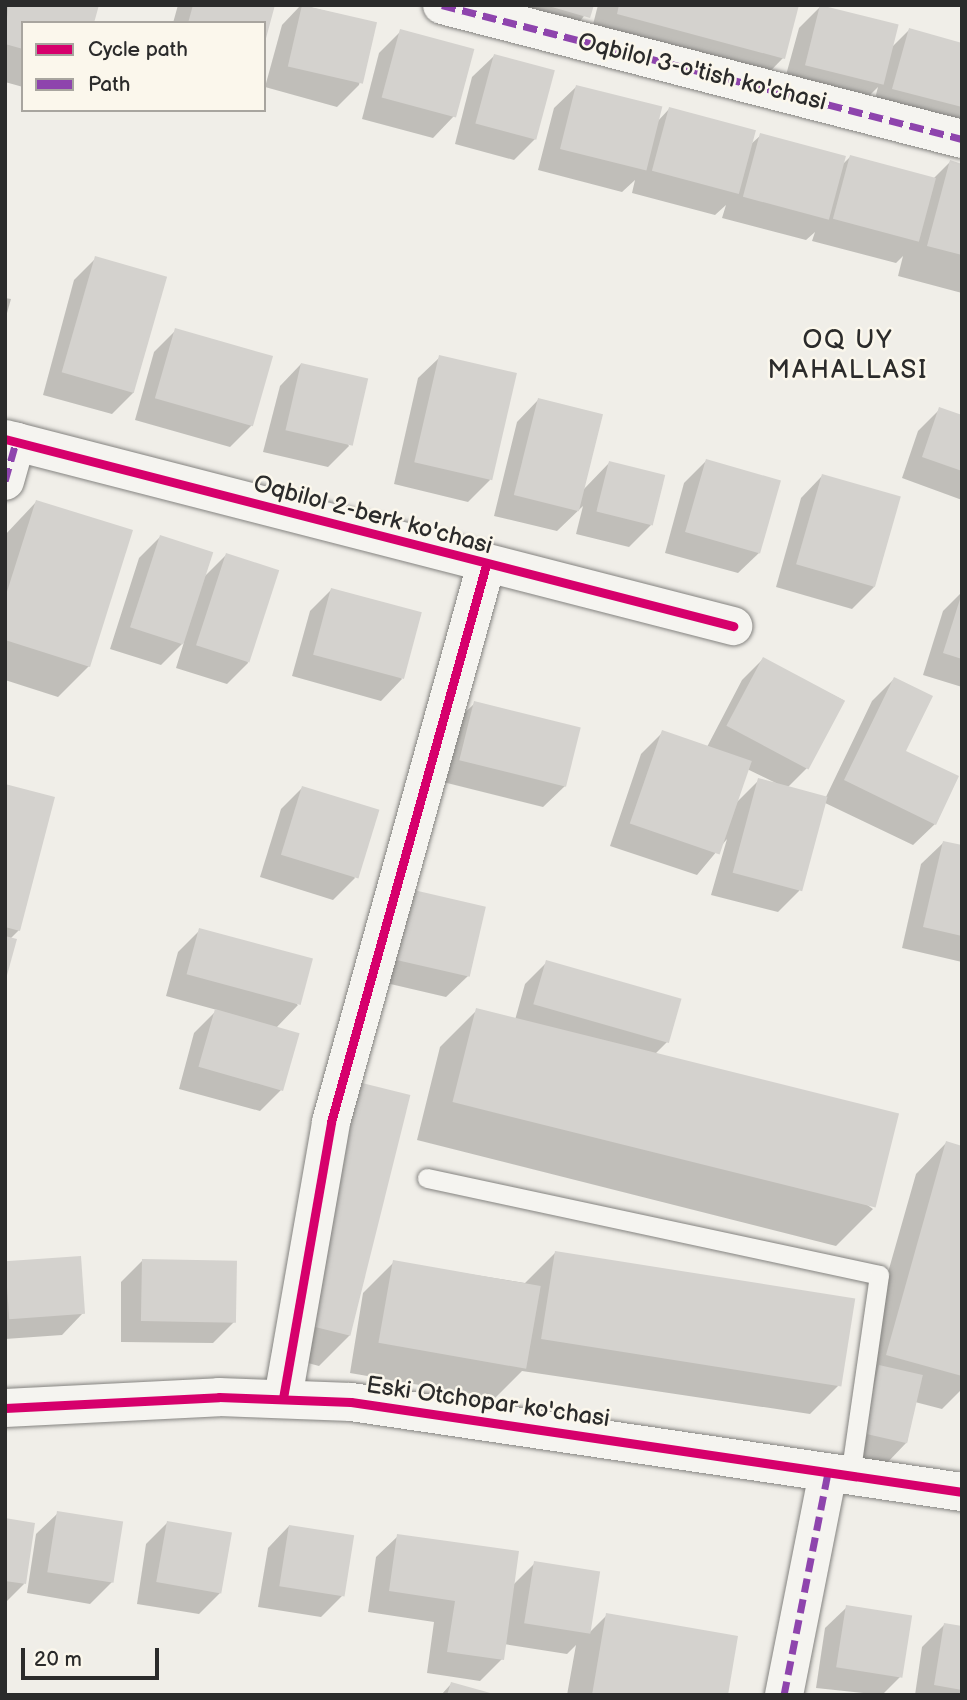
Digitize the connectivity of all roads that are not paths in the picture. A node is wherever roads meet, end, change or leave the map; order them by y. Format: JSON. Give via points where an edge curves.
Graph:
{"nodes":[{"id":1,"x":442,"y":5,"type":"edge"},
{"id":2,"x":962,"y":139,"type":"edge"},
{"id":3,"x":11,"y":441,"type":"edge"},
{"id":4,"x":5,"y":481,"type":"edge"},
{"id":5,"x":486,"y":565,"type":"junction"},
{"id":6,"x":733,"y":626,"type":"dead end"},
{"id":7,"x":427,"y":1178,"type":"dead end"},
{"id":8,"x":283,"y":1398,"type":"junction"},
{"id":9,"x":5,"y":1408,"type":"edge"},
{"id":10,"x":839,"y":1475,"type":"junction"},
{"id":11,"x":962,"y":1492,"type":"edge"},
{"id":12,"x":784,"y":1695,"type":"edge"}],
"edges":[{"from":1,"to":2,"type":"street","name":"Oqbilol 3-o'tish ko'chasi"},
{"from":3,"to":4,"type":"street"},
{"from":3,"to":5,"type":"street","name":"Oqbilol 2-berk ko'chasi"},
{"from":5,"to":6,"type":"street","name":"Oqbilol 2-berk ko'chasi"},
{"from":5,"to":8,"type":"street","via":[[331,1122]]},
{"from":7,"to":10,"type":"lane","via":[[879,1275]]},
{"from":8,"to":9,"type":"street","name":"Eski Otchopar ko'chasi"},
{"from":8,"to":10,"type":"street","name":"Eski Otchopar ko'chasi","via":[[419,1410]]},
{"from":10,"to":11,"type":"street","name":"Eski Otchopar ko'chasi"},
{"from":10,"to":12,"type":"street"}]}
